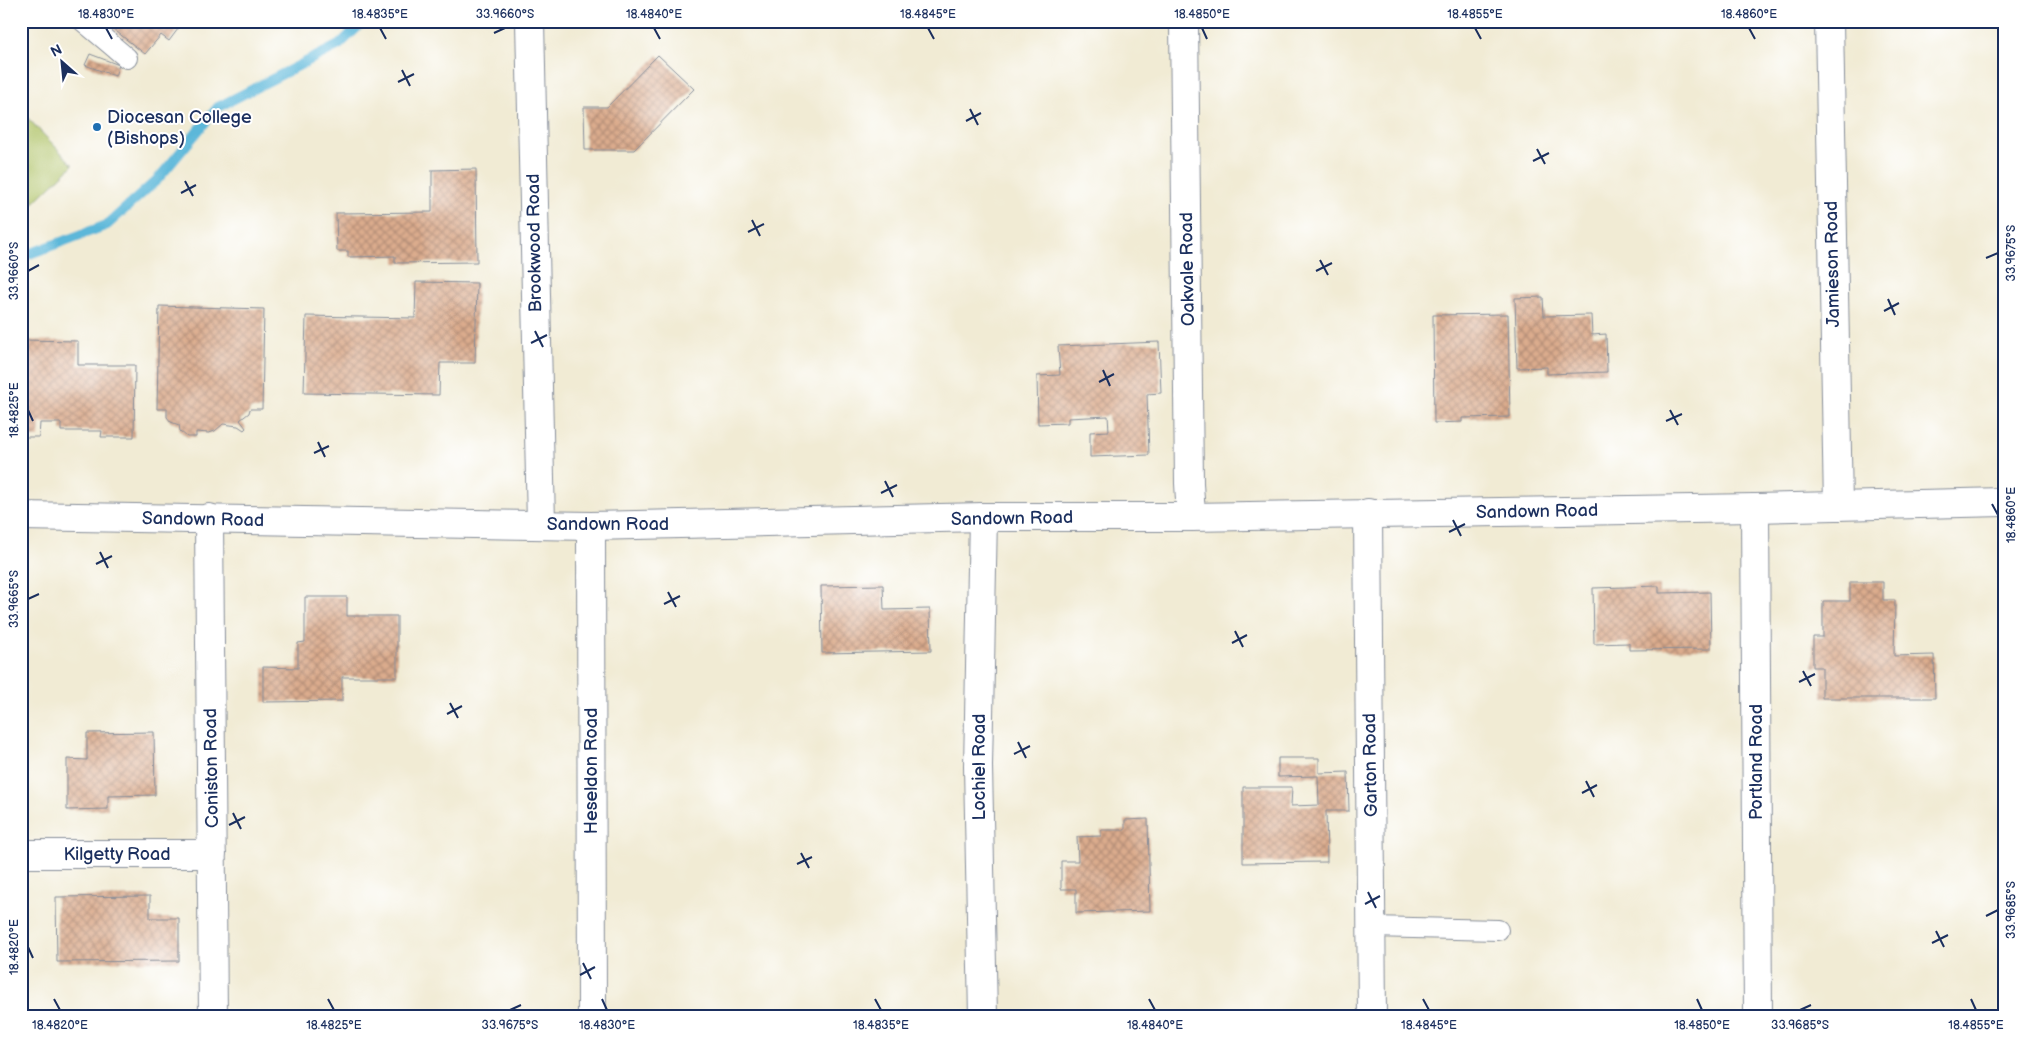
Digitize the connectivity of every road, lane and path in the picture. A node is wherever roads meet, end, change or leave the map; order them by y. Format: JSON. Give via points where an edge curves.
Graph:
{"nodes":[{"id":1,"x":83,"y":21,"type":"edge"},
{"id":2,"x":530,"y":21,"type":"edge"},
{"id":3,"x":1184,"y":21,"type":"edge"},
{"id":4,"x":1829,"y":21,"type":"edge"},
{"id":5,"x":127,"y":58,"type":"dead end"},
{"id":6,"x":2004,"y":502,"type":"edge"},
{"id":7,"x":1838,"y":506,"type":"junction"},
{"id":8,"x":1755,"y":508,"type":"junction"},
{"id":9,"x":1368,"y":513,"type":"junction"},
{"id":10,"x":21,"y":516,"type":"edge"},
{"id":11,"x":1191,"y":517,"type":"junction"},
{"id":12,"x":209,"y":518,"type":"junction"},
{"id":13,"x":983,"y":518,"type":"junction"},
{"id":14,"x":541,"y":524,"type":"junction"},
{"id":15,"x":591,"y":526,"type":"junction"},
{"id":16,"x":21,"y":854,"type":"edge"},
{"id":17,"x":212,"y":854,"type":"junction"},
{"id":18,"x":1372,"y":927,"type":"junction"},
{"id":19,"x":1498,"y":930,"type":"dead end"},
{"id":20,"x":213,"y":1017,"type":"edge"},
{"id":21,"x":592,"y":1017,"type":"edge"},
{"id":22,"x":983,"y":1017,"type":"edge"},
{"id":23,"x":1372,"y":1017,"type":"edge"},
{"id":24,"x":1758,"y":1017,"type":"edge"}],
"edges":[{"from":1,"to":5,"type":"lane"},
{"from":2,"to":14,"type":"street","name":"Brookwood Road"},
{"from":3,"to":11,"type":"street","name":"Oakvale Road"},
{"from":4,"to":7,"type":"street","name":"Jamieson Road"},
{"from":6,"to":7,"type":"street","name":"Sandown Road"},
{"from":7,"to":8,"type":"street","name":"Sandown Road"},
{"from":8,"to":9,"type":"street","name":"Sandown Road"},
{"from":8,"to":24,"type":"street","name":"Portland Road"},
{"from":9,"to":11,"type":"street","name":"Sandown Road"},
{"from":9,"to":18,"type":"street","name":"Garton Road"},
{"from":10,"to":12,"type":"street","name":"Sandown Road"},
{"from":11,"to":13,"type":"street","name":"Sandown Road"},
{"from":12,"to":14,"type":"street","name":"Sandown Road"},
{"from":12,"to":17,"type":"street","name":"Coniston Road"},
{"from":13,"to":15,"type":"street","name":"Sandown Road"},
{"from":13,"to":22,"type":"street","name":"Lochiel Road","via":[[978,766]]},
{"from":14,"to":15,"type":"street","name":"Sandown Road"},
{"from":15,"to":21,"type":"street","name":"Heseldon Road"},
{"from":16,"to":17,"type":"street","name":"Kilgetty Road"},
{"from":17,"to":20,"type":"street","name":"Coniston Road"},
{"from":18,"to":19,"type":"lane"},
{"from":18,"to":23,"type":"street","name":"Garton Road"}]}
